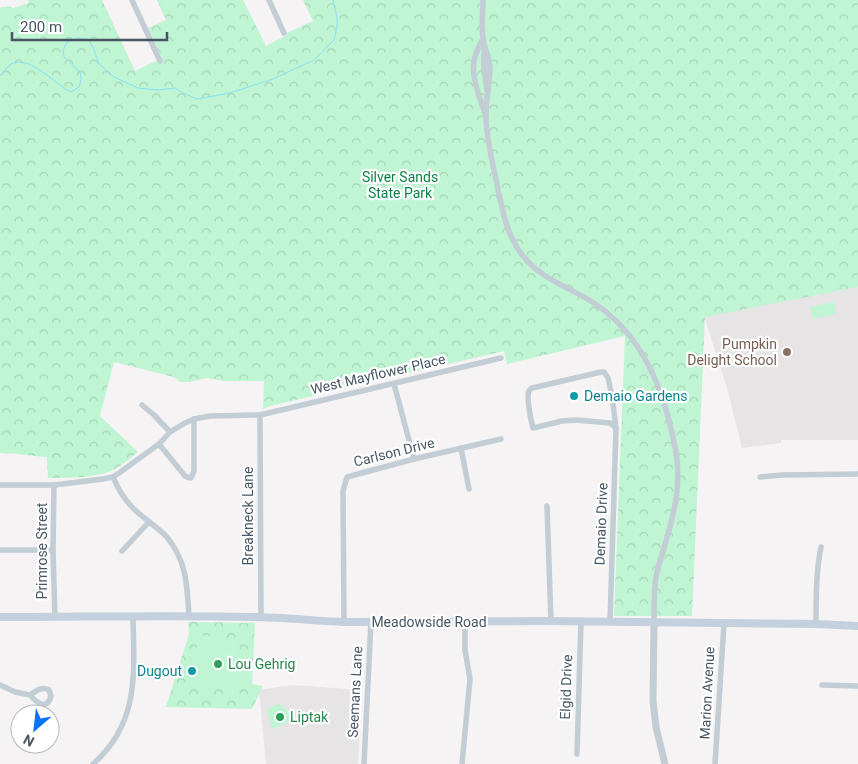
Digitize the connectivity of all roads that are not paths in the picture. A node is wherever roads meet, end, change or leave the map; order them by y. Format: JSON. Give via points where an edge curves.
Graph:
{"nodes":[{"id":1,"x":132,"y":0,"type":"edge"},
{"id":2,"x":269,"y":0,"type":"edge"},
{"id":3,"x":484,"y":0,"type":"edge"},
{"id":4,"x":284,"y":33,"type":"dead end"},
{"id":5,"x":482,"y":38,"type":"junction"},
{"id":6,"x":160,"y":61,"type":"dead end"},
{"id":7,"x":486,"y":115,"type":"junction"},
{"id":8,"x":501,"y":358,"type":"dead end"},
{"id":9,"x":394,"y":384,"type":"junction"},
{"id":10,"x":142,"y":405,"type":"dead end"},
{"id":11,"x":260,"y":415,"type":"junction"},
{"id":12,"x":194,"y":419,"type":"junction"},
{"id":13,"x":616,"y":428,"type":"junction"},
{"id":14,"x":170,"y":432,"type":"junction"},
{"id":15,"x":501,"y":439,"type":"dead end"},
{"id":16,"x":159,"y":444,"type":"junction"},
{"id":17,"x":461,"y":448,"type":"junction"},
{"id":18,"x":414,"y":459,"type":"junction"},
{"id":19,"x":858,"y":474,"type":"edge"},
{"id":20,"x":113,"y":477,"type":"junction"},
{"id":21,"x":760,"y":477,"type":"dead end"},
{"id":22,"x":0,"y":485,"type":"edge"},
{"id":23,"x":54,"y":485,"type":"junction"},
{"id":24,"x":468,"y":489,"type":"dead end"},
{"id":25,"x":547,"y":506,"type":"dead end"},
{"id":26,"x":150,"y":522,"type":"junction"},
{"id":27,"x":821,"y":546,"type":"dead end"},
{"id":28,"x":0,"y":550,"type":"edge"},
{"id":29,"x":53,"y":550,"type":"junction"},
{"id":30,"x":122,"y":552,"type":"dead end"},
{"id":31,"x":133,"y":616,"type":"junction"},
{"id":32,"x":189,"y":616,"type":"junction"},
{"id":33,"x":55,"y":617,"type":"junction"},
{"id":34,"x":261,"y":617,"type":"junction"},
{"id":35,"x":0,"y":618,"type":"edge"},
{"id":36,"x":551,"y":621,"type":"junction"},
{"id":37,"x":344,"y":622,"type":"junction"},
{"id":38,"x":371,"y":622,"type":"junction"},
{"id":39,"x":465,"y":622,"type":"junction"},
{"id":40,"x":581,"y":622,"type":"junction"},
{"id":41,"x":610,"y":622,"type":"junction"},
{"id":42,"x":654,"y":622,"type":"junction"},
{"id":43,"x":724,"y":623,"type":"junction"},
{"id":44,"x":816,"y":624,"type":"junction"},
{"id":45,"x":858,"y":626,"type":"edge"},
{"id":46,"x":822,"y":684,"type":"dead end"},
{"id":47,"x":0,"y":685,"type":"edge"},
{"id":48,"x":858,"y":686,"type":"edge"},
{"id":49,"x":30,"y":695,"type":"dead end"},
{"id":50,"x":577,"y":754,"type":"dead end"},
{"id":51,"x":93,"y":764,"type":"edge"},
{"id":52,"x":364,"y":764,"type":"edge"},
{"id":53,"x":462,"y":764,"type":"edge"},
{"id":54,"x":664,"y":764,"type":"edge"},
{"id":55,"x":716,"y":764,"type":"edge"}],
"edges":[{"from":1,"to":6,"type":"street"},
{"from":2,"to":4,"type":"street"},
{"from":3,"to":5,"type":"street"},
{"from":5,"to":7,"type":"street","via":[[488,92]]},
{"from":5,"to":7,"type":"street","via":[[474,66]]},
{"from":7,"to":42,"type":"street","via":[[500,196],[507,226],[517,248],[543,275],[604,309],[622,326],[643,355],[663,402],[675,451],[678,486],[656,578]]},
{"from":8,"to":9,"type":"street","name":"West Mayflower Place"},
{"from":9,"to":11,"type":"street","name":"West Mayflower Place"},
{"from":9,"to":18,"type":"street"},
{"from":10,"to":14,"type":"street"},
{"from":11,"to":12,"type":"street","name":"West Mayflower Place"},
{"from":11,"to":34,"type":"street","name":"Breakneck Lane"},
{"from":12,"to":14,"type":"street"},
{"from":12,"to":16,"type":"street","via":[[194,471],[191,478],[185,476]]},
{"from":13,"to":13,"type":"street","name":"Demaio Drive","via":[[610,423],[576,420],[532,428],[529,390],[604,372],[608,378]]},
{"from":13,"to":41,"type":"street","name":"Demaio Drive"},
{"from":14,"to":16,"type":"street"},
{"from":15,"to":17,"type":"street","name":"Carlson Drive"},
{"from":16,"to":20,"type":"street"},
{"from":17,"to":18,"type":"street","name":"Carlson Drive"},
{"from":17,"to":24,"type":"street"},
{"from":18,"to":37,"type":"street","name":"Carlson Drive","via":[[347,477],[343,491]]},
{"from":19,"to":21,"type":"street"},
{"from":20,"to":23,"type":"street"},
{"from":20,"to":26,"type":"street","via":[[131,507]]},
{"from":22,"to":23,"type":"street"},
{"from":23,"to":29,"type":"street","name":"Primrose Street"},
{"from":25,"to":36,"type":"street"},
{"from":26,"to":30,"type":"street"},
{"from":26,"to":32,"type":"street","via":[[165,536],[180,560],[186,578]]},
{"from":27,"to":44,"type":"street"},
{"from":28,"to":29,"type":"street"},
{"from":29,"to":33,"type":"street","name":"Primrose Street"},
{"from":31,"to":32,"type":"main road","name":"Meadowside Road"},
{"from":31,"to":33,"type":"main road","name":"Meadowside Road"},
{"from":31,"to":51,"type":"street","via":[[134,682],[130,706],[117,735]]},
{"from":32,"to":34,"type":"main road","name":"Meadowside Road"},
{"from":33,"to":35,"type":"main road","name":"Meadowside Road"},
{"from":34,"to":37,"type":"main road","name":"Meadowside Road"},
{"from":36,"to":39,"type":"main road","name":"Meadowside Road"},
{"from":36,"to":40,"type":"main road","name":"Meadowside Road"},
{"from":37,"to":38,"type":"main road","name":"Meadowside Road"},
{"from":38,"to":39,"type":"main road","name":"Meadowside Road"},
{"from":38,"to":52,"type":"street","name":"Seemans Lane"},
{"from":39,"to":53,"type":"street","via":[[470,679]]},
{"from":40,"to":41,"type":"main road","name":"Meadowside Road"},
{"from":40,"to":50,"type":"street","name":"Elgid Drive"},
{"from":41,"to":42,"type":"main road","name":"Meadowside Road"},
{"from":42,"to":43,"type":"main road","name":"Meadowside Road"},
{"from":42,"to":54,"type":"street","via":[[652,701]]},
{"from":43,"to":44,"type":"main road","name":"Meadowside Road"},
{"from":43,"to":55,"type":"street","name":"Marion Avenue"},
{"from":44,"to":45,"type":"main road","name":"Meadowside Road"},
{"from":46,"to":48,"type":"street"},
{"from":47,"to":49,"type":"street"}]}
